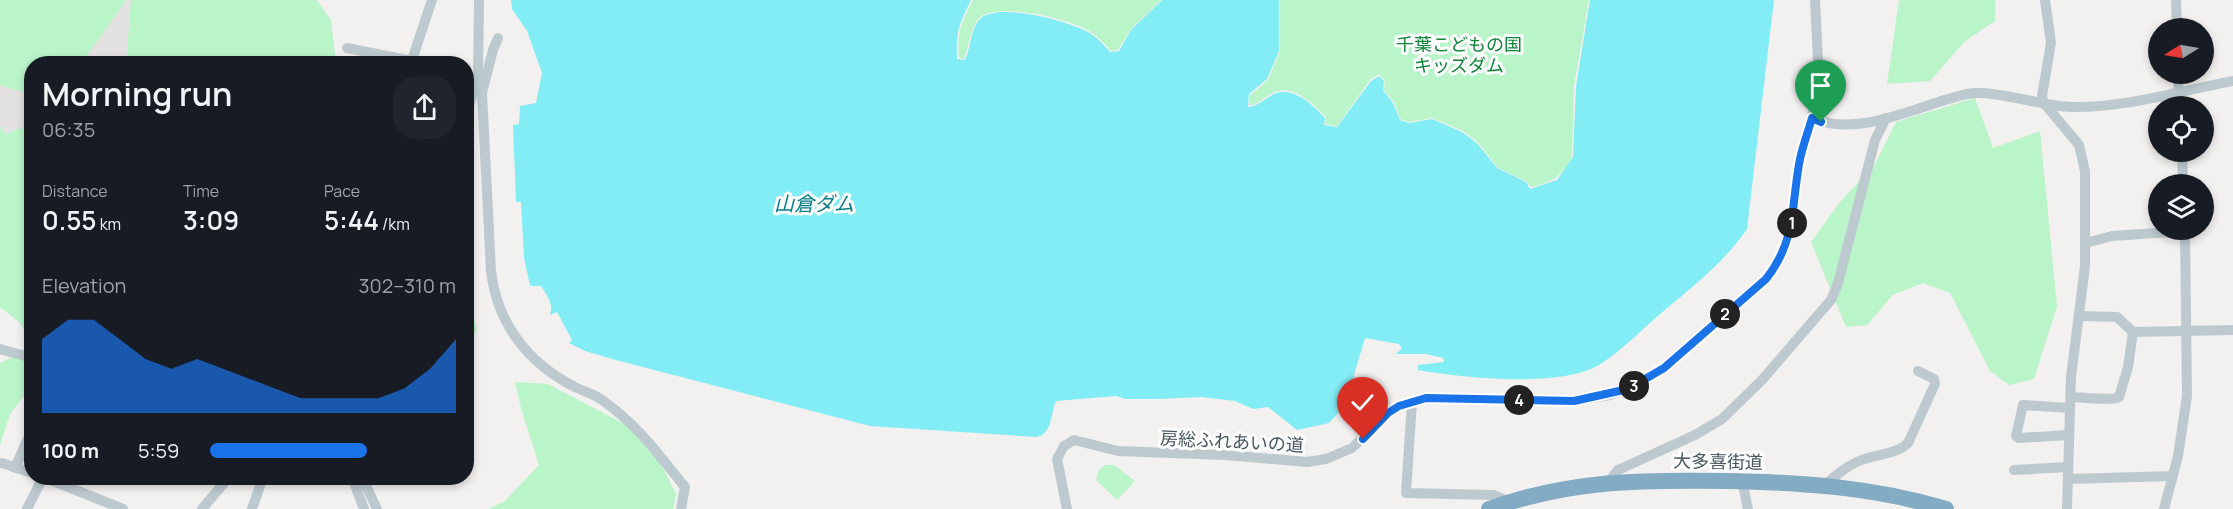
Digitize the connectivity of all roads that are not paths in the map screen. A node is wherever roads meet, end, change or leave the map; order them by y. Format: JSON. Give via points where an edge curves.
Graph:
{"nodes":[{"id":1,"x":432,"y":0,"type":"edge"},
{"id":2,"x":479,"y":0,"type":"edge"},
{"id":3,"x":1815,"y":0,"type":"edge"},
{"id":4,"x":2045,"y":0,"type":"edge"},
{"id":5,"x":2176,"y":0,"type":"edge"},
{"id":6,"x":2177,"y":18,"type":"edge"},
{"id":7,"x":498,"y":38,"type":"dead end"},
{"id":8,"x":347,"y":48,"type":"dead end"},
{"id":9,"x":384,"y":56,"type":"edge"},
{"id":10,"x":414,"y":56,"type":"edge"},
{"id":11,"x":2233,"y":81,"type":"edge"},
{"id":12,"x":2179,"y":84,"type":"edge"},
{"id":13,"x":474,"y":90,"type":"edge"},
{"id":14,"x":2179,"y":92,"type":"junction"},
{"id":15,"x":2179,"y":96,"type":"edge"},
{"id":16,"x":2044,"y":103,"type":"junction"},
{"id":17,"x":1812,"y":118,"type":"junction"},
{"id":18,"x":1886,"y":118,"type":"junction"},
{"id":19,"x":2148,"y":233,"type":"edge"},
{"id":20,"x":2186,"y":240,"type":"edge"},
{"id":21,"x":2086,"y":243,"type":"junction"},
{"id":22,"x":2080,"y":316,"type":"junction"},
{"id":23,"x":2233,"y":330,"type":"edge"},
{"id":24,"x":2188,"y":331,"type":"junction"},
{"id":25,"x":2133,"y":332,"type":"junction"},
{"id":26,"x":0,"y":349,"type":"edge"},
{"id":27,"x":24,"y":356,"type":"edge"},
{"id":28,"x":1918,"y":371,"type":"dead end"},
{"id":29,"x":1412,"y":402,"type":"junction"},
{"id":30,"x":2070,"y":403,"type":"junction"},
{"id":31,"x":2069,"y":435,"type":"junction"},
{"id":32,"x":24,"y":447,"type":"edge"},
{"id":33,"x":2,"y":463,"type":"dead end"},
{"id":34,"x":2068,"y":467,"type":"junction"},
{"id":35,"x":15,"y":468,"type":"junction"},
{"id":36,"x":2014,"y":470,"type":"dead end"},
{"id":37,"x":24,"y":471,"type":"edge"},
{"id":38,"x":2173,"y":476,"type":"junction"},
{"id":39,"x":2068,"y":479,"type":"junction"},
{"id":40,"x":1609,"y":481,"type":"junction"},
{"id":41,"x":1742,"y":481,"type":"junction"},
{"id":42,"x":39,"y":485,"type":"edge"},
{"id":43,"x":63,"y":485,"type":"edge"},
{"id":44,"x":222,"y":485,"type":"edge"},
{"id":45,"x":260,"y":485,"type":"edge"},
{"id":46,"x":355,"y":485,"type":"edge"},
{"id":47,"x":366,"y":485,"type":"edge"},
{"id":48,"x":1824,"y":486,"type":"junction"},
{"id":49,"x":1510,"y":502,"type":"junction"},
{"id":50,"x":1914,"y":505,"type":"edge"},
{"id":51,"x":27,"y":509,"type":"edge"},
{"id":52,"x":123,"y":509,"type":"edge"},
{"id":53,"x":202,"y":509,"type":"edge"},
{"id":54,"x":252,"y":509,"type":"edge"},
{"id":55,"x":364,"y":509,"type":"edge"},
{"id":56,"x":376,"y":509,"type":"edge"},
{"id":57,"x":681,"y":509,"type":"edge"},
{"id":58,"x":1067,"y":509,"type":"edge"},
{"id":59,"x":1489,"y":509,"type":"edge"},
{"id":60,"x":1748,"y":509,"type":"edge"},
{"id":61,"x":1946,"y":509,"type":"edge"},
{"id":62,"x":2067,"y":509,"type":"edge"},
{"id":63,"x":2164,"y":509,"type":"edge"}],
"edges":[{"from":1,"to":10,"type":"street"},
{"from":2,"to":13,"type":"street","via":[[478,78]]},
{"from":3,"to":17,"type":"street","name":"房総ふれあいの道","via":[[1819,82]]},
{"from":4,"to":16,"type":"street","via":[[2051,43],[2043,83]]},
{"from":5,"to":6,"type":"street"},
{"from":7,"to":57,"type":"street","via":[[482,93],[494,296],[512,333],[555,375],[601,399],[647,437],[685,487]]},
{"from":8,"to":9,"type":"street"},
{"from":11,"to":14,"type":"street"},
{"from":12,"to":14,"type":"street"},
{"from":14,"to":15,"type":"street"},
{"from":14,"to":16,"type":"street","via":[[2102,106]]},
{"from":16,"to":18,"type":"street","via":[[1976,93]]},
{"from":16,"to":21,"type":"street","via":[[2083,153]]},
{"from":17,"to":18,"type":"street","via":[[1842,124]]},
{"from":17,"to":29,"type":"street","name":"房総ふれあいの道","via":[[1800,158],[1790,234],[1775,267],[1664,368],[1628,389],[1592,399],[1426,398]]},
{"from":18,"to":40,"type":"street","via":[[1875,140],[1831,300],[1762,380],[1722,419],[1618,470]]},
{"from":19,"to":21,"type":"street"},
{"from":20,"to":24,"type":"street"},
{"from":21,"to":22,"type":"street"},
{"from":22,"to":25,"type":"street","via":[[2117,317]]},
{"from":22,"to":30,"type":"street"},
{"from":23,"to":24,"type":"street"},
{"from":24,"to":25,"type":"street"},
{"from":24,"to":38,"type":"street","via":[[2187,396]]},
{"from":25,"to":30,"type":"street","via":[[2120,397],[2097,396]]},
{"from":26,"to":27,"type":"street"},
{"from":28,"to":48,"type":"street","via":[[1934,379],[1935,384],[1908,443],[1902,449],[1858,461]]},
{"from":29,"to":49,"type":"street","via":[[1406,493],[1494,495]]},
{"from":29,"to":58,"type":"street","name":"房総ふれあいの道","via":[[1388,413],[1352,448],[1307,462],[1118,451],[1074,440],[1064,446],[1057,459]]},
{"from":30,"to":31,"type":"street"},
{"from":30,"to":31,"type":"street","via":[[2023,405],[2016,436]]},
{"from":31,"to":34,"type":"street"},
{"from":32,"to":35,"type":"street"},
{"from":33,"to":35,"type":"street"},
{"from":34,"to":36,"type":"street"},
{"from":34,"to":39,"type":"street"},
{"from":35,"to":37,"type":"street"},
{"from":38,"to":39,"type":"street"},
{"from":38,"to":63,"type":"street"},
{"from":39,"to":62,"type":"street"},
{"from":40,"to":41,"type":"highway","name":"大多喜街道"},
{"from":40,"to":49,"type":"highway","name":"大多喜街道"},
{"from":41,"to":48,"type":"highway","name":"大多喜街道"},
{"from":41,"to":60,"type":"street"},
{"from":42,"to":51,"type":"street"},
{"from":43,"to":52,"type":"street"},
{"from":44,"to":53,"type":"street"},
{"from":45,"to":54,"type":"street"},
{"from":46,"to":55,"type":"street"},
{"from":47,"to":56,"type":"street"},
{"from":48,"to":50,"type":"highway","name":"大多喜街道"},
{"from":49,"to":59,"type":"highway","name":"大多喜街道"},
{"from":50,"to":61,"type":"highway","name":"大多喜街道"}]}
